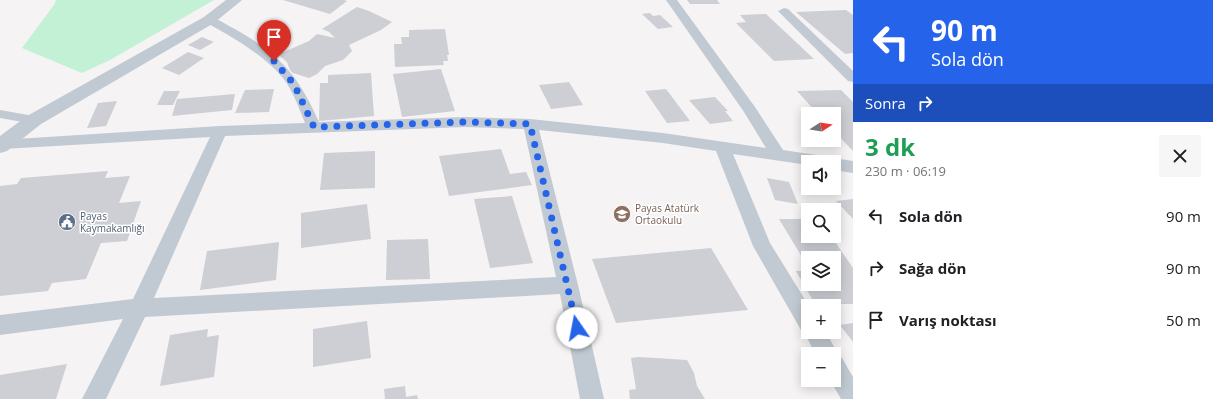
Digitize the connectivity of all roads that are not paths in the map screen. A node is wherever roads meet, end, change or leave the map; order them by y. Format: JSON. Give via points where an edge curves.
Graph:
{"nodes":[{"id":1,"x":235,"y":0,"type":"edge"},
{"id":2,"x":671,"y":0,"type":"edge"},
{"id":3,"x":784,"y":12,"type":"dead end"},
{"id":4,"x":209,"y":20,"type":"junction"},
{"id":5,"x":853,"y":78,"type":"edge"},
{"id":6,"x":0,"y":114,"type":"edge"},
{"id":7,"x":34,"y":120,"type":"junction"},
{"id":8,"x":530,"y":124,"type":"junction"},
{"id":9,"x":314,"y":127,"type":"junction"},
{"id":10,"x":220,"y":131,"type":"junction"},
{"id":11,"x":1,"y":145,"type":"edge"},
{"id":12,"x":722,"y":147,"type":"junction"},
{"id":13,"x":778,"y":155,"type":"junction"},
{"id":14,"x":801,"y":159,"type":"edge"},
{"id":15,"x":841,"y":165,"type":"edge"},
{"id":16,"x":853,"y":166,"type":"edge"},
{"id":17,"x":568,"y":285,"type":"junction"},
{"id":18,"x":139,"y":308,"type":"junction"},
{"id":19,"x":801,"y":311,"type":"edge"},
{"id":20,"x":0,"y":325,"type":"edge"},
{"id":21,"x":841,"y":378,"type":"edge"},
{"id":22,"x":853,"y":398,"type":"edge"},
{"id":23,"x":94,"y":399,"type":"edge"},
{"id":24,"x":592,"y":399,"type":"edge"}],
"edges":[{"from":1,"to":4,"type":"street"},
{"from":2,"to":13,"type":"street","via":[[750,110]]},
{"from":3,"to":5,"type":"street"},
{"from":4,"to":7,"type":"street"},
{"from":4,"to":9,"type":"street","via":[[274,61],[294,84]]},
{"from":6,"to":7,"type":"street"},
{"from":7,"to":11,"type":"street"},
{"from":8,"to":9,"type":"street","via":[[465,122]]},
{"from":8,"to":12,"type":"street"},
{"from":8,"to":17,"type":"street"},
{"from":9,"to":10,"type":"street"},
{"from":10,"to":11,"type":"street"},
{"from":10,"to":18,"type":"street"},
{"from":12,"to":13,"type":"street"},
{"from":12,"to":19,"type":"street","via":[[762,246]]},
{"from":13,"to":14,"type":"street"},
{"from":15,"to":16,"type":"street"},
{"from":17,"to":18,"type":"street"},
{"from":17,"to":24,"type":"street"},
{"from":18,"to":20,"type":"street"},
{"from":18,"to":23,"type":"street"},
{"from":21,"to":22,"type":"street"}]}
